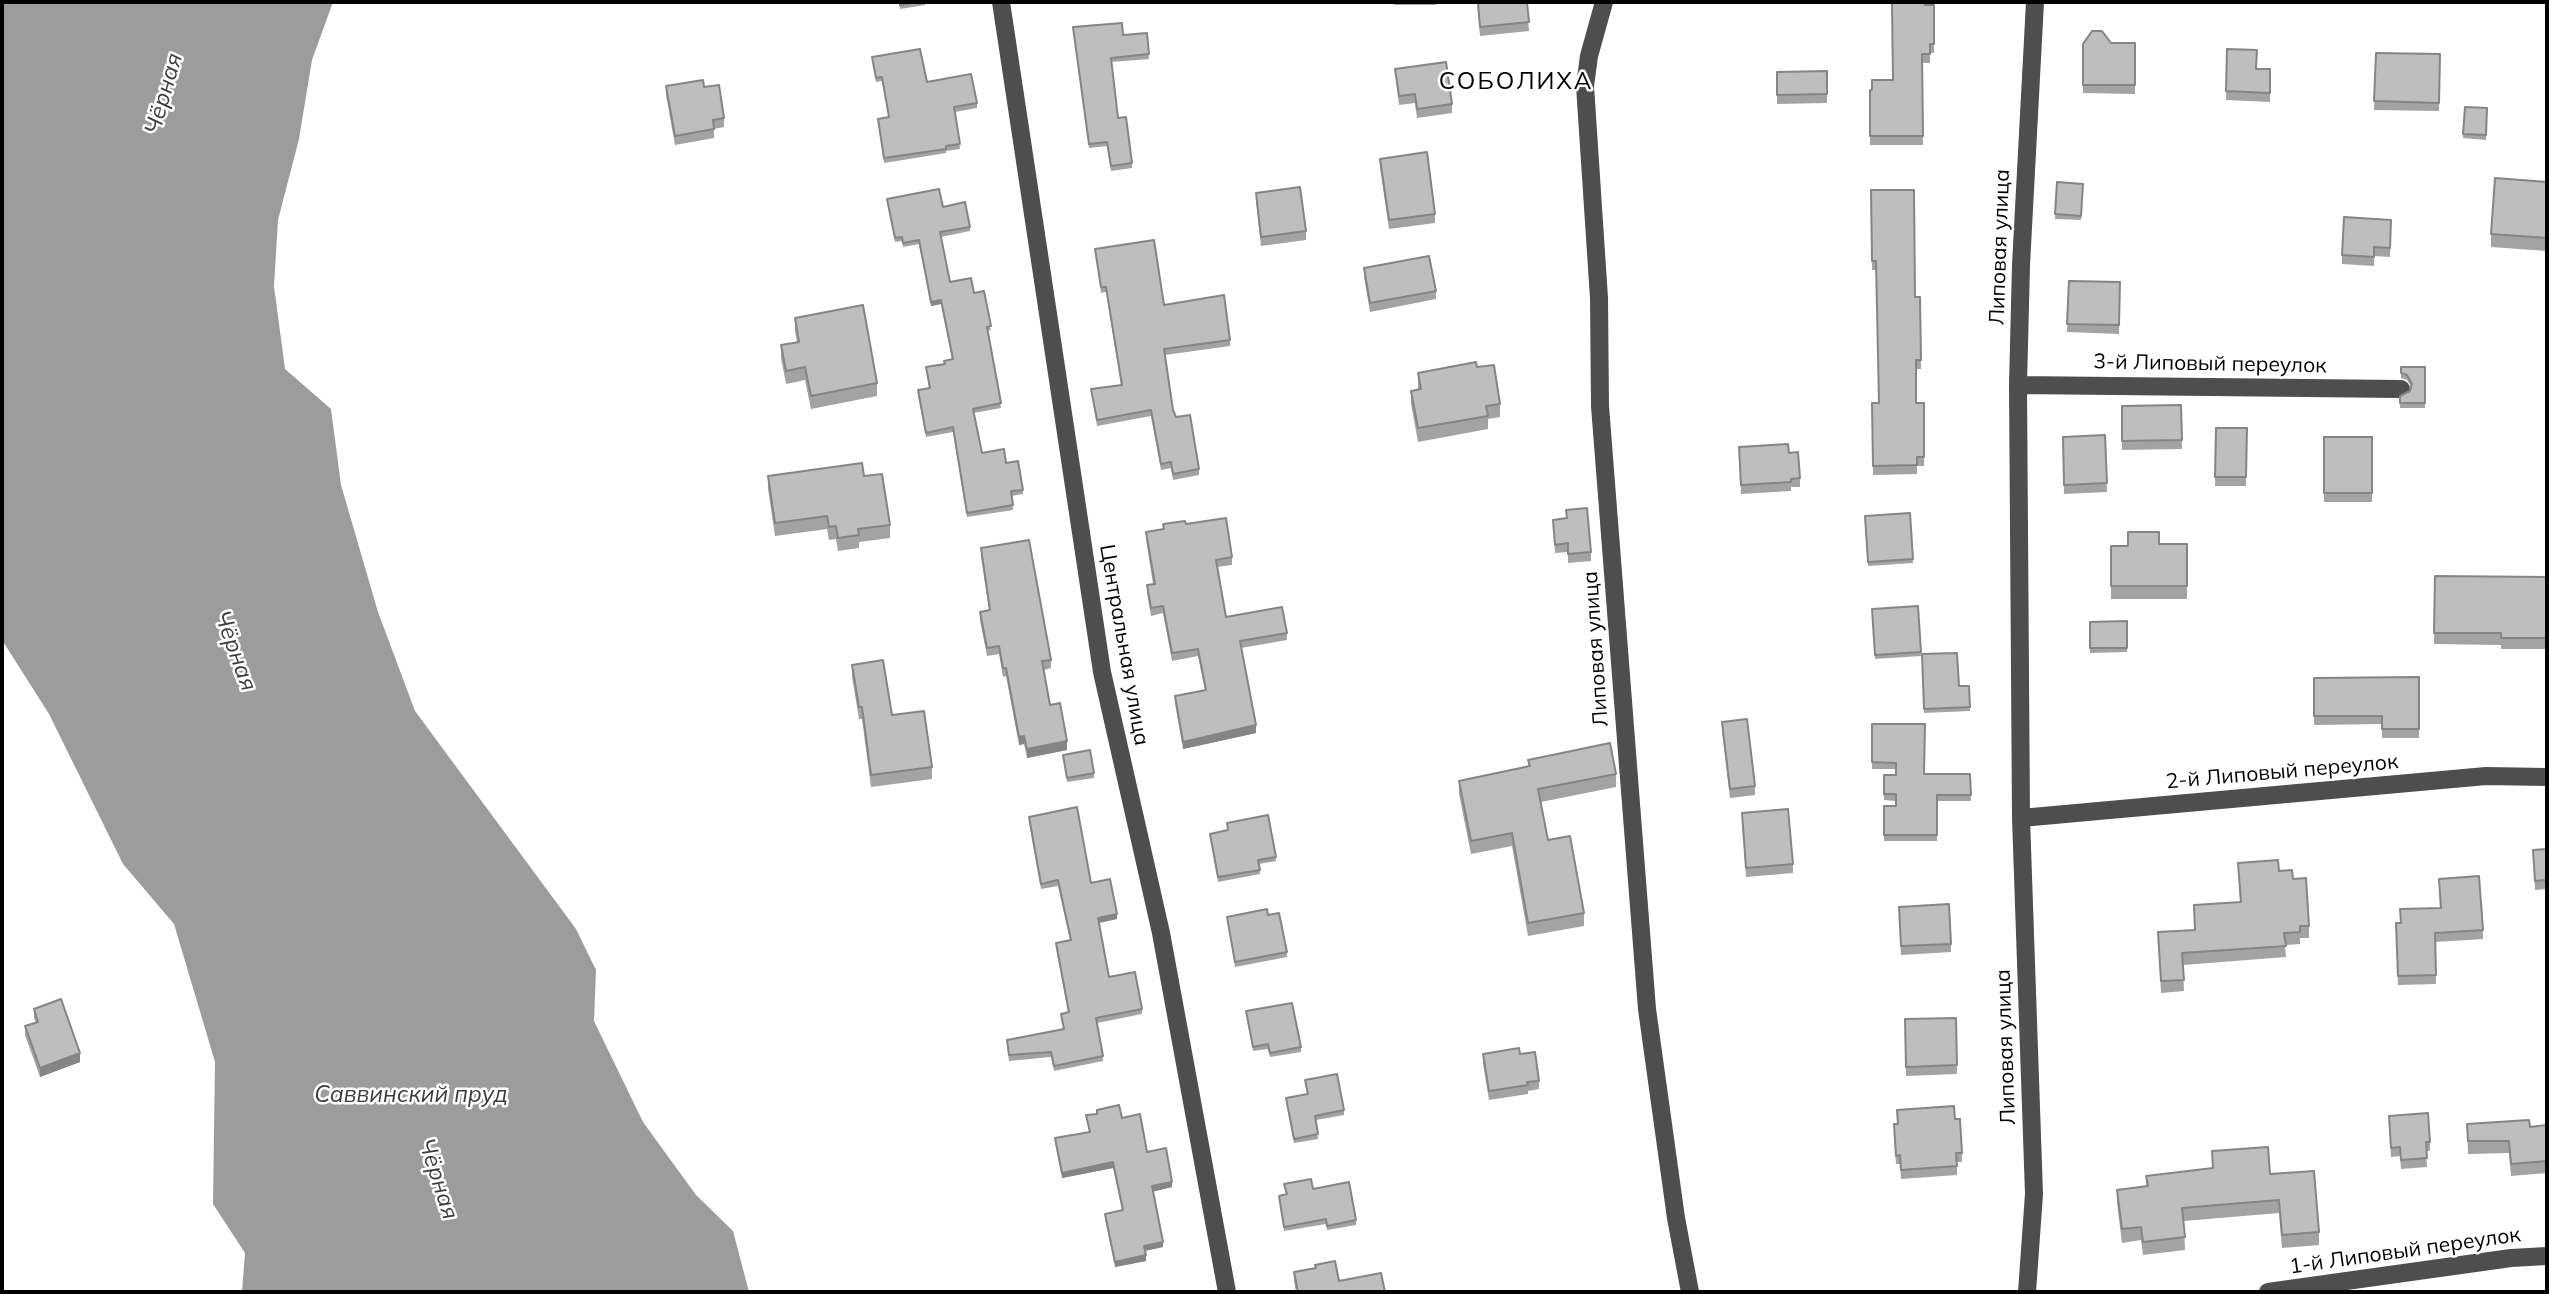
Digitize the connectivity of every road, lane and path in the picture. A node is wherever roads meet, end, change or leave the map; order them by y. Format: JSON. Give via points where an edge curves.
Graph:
{"nodes":[{"id":1,"x":1001,"y":2,"type":"edge"},
{"id":2,"x":1604,"y":2,"type":"edge"},
{"id":3,"x":2035,"y":2,"type":"edge"},
{"id":4,"x":2018,"y":385,"type":"junction"},
{"id":5,"x":2400,"y":389,"type":"dead end"},
{"id":6,"x":2547,"y":777,"type":"edge"},
{"id":7,"x":2021,"y":818,"type":"junction"},
{"id":8,"x":2547,"y":1256,"type":"edge"},
{"id":9,"x":1227,"y":1292,"type":"edge"},
{"id":10,"x":1690,"y":1292,"type":"edge"},
{"id":11,"x":2027,"y":1292,"type":"edge"},
{"id":12,"x":2268,"y":1292,"type":"edge"}],
"edges":[{"from":1,"to":9,"type":"street","name":"Центральная улица","via":[[1102,672],[1161,933]]},
{"from":2,"to":10,"type":"street","name":"Липовая улица","via":[[1585,86],[1599,298],[1600,406],[1647,1009]]},
{"from":3,"to":4,"type":"street","name":"Липовая улица"},
{"from":4,"to":5,"type":"street","name":"3-й Липовый переулок"},
{"from":4,"to":7,"type":"street","name":"Липовая улица"},
{"from":6,"to":7,"type":"street","name":"2-й Липовый переулок","via":[[2486,776]]},
{"from":7,"to":11,"type":"street","name":"Липовая улица","via":[[2034,1194]]},
{"from":8,"to":12,"type":"street","name":"1-й Липовый переулок"}]}
